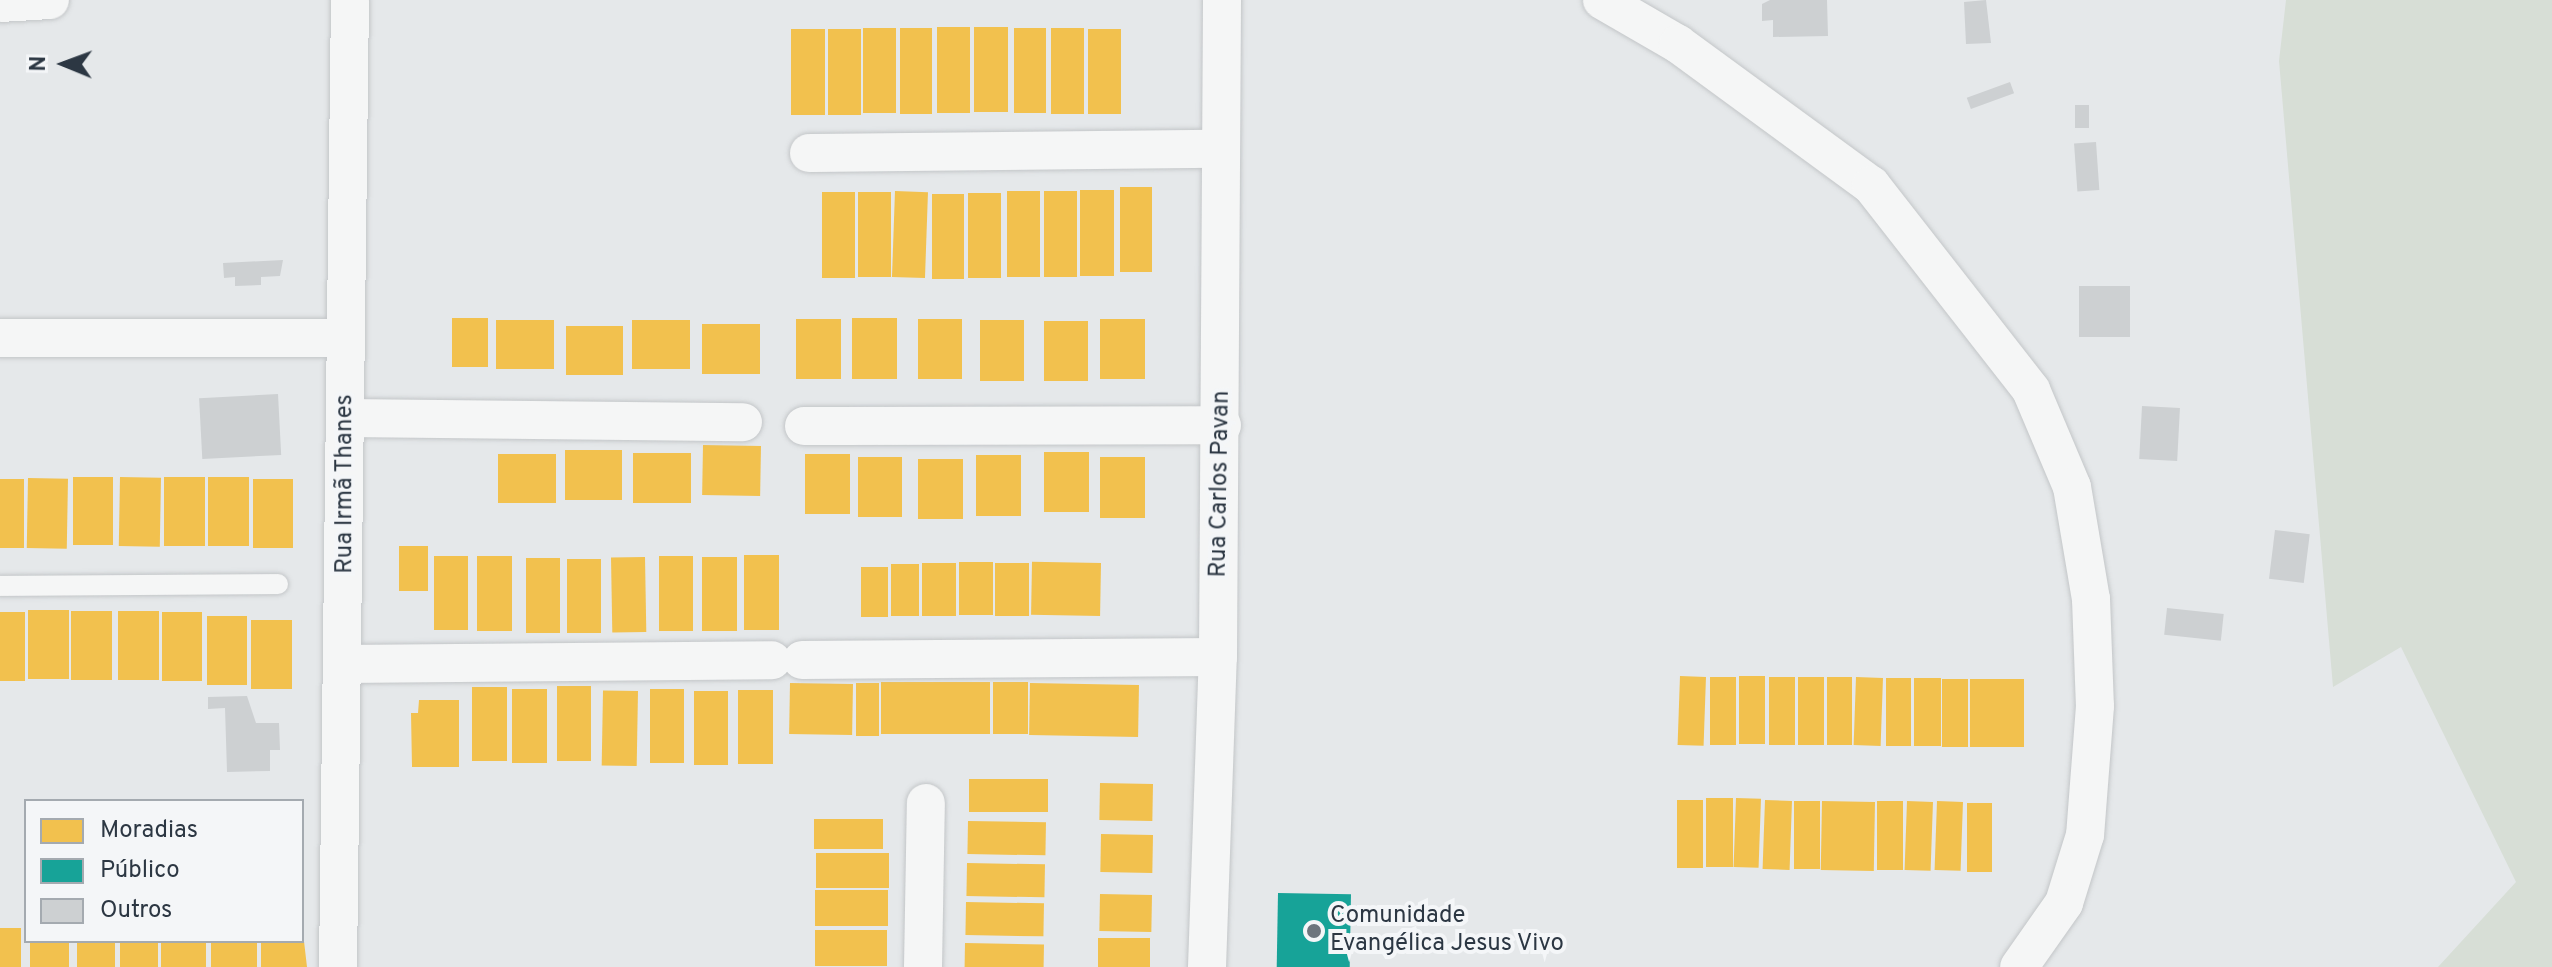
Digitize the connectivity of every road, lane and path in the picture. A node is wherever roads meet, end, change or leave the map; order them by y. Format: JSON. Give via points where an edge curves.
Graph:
{"nodes":[{"id":1,"x":50,"y":0,"type":"edge"},
{"id":2,"x":350,"y":0,"type":"edge"},
{"id":3,"x":1222,"y":0,"type":"edge"},
{"id":4,"x":1602,"y":0,"type":"edge"},
{"id":5,"x":0,"y":3,"type":"edge"},
{"id":6,"x":1220,"y":149,"type":"junction"},
{"id":7,"x":809,"y":153,"type":"dead end"},
{"id":8,"x":0,"y":338,"type":"edge"},
{"id":9,"x":346,"y":338,"type":"junction"},
{"id":10,"x":346,"y":418,"type":"junction"},
{"id":11,"x":743,"y":422,"type":"dead end"},
{"id":12,"x":1222,"y":425,"type":"junction"},
{"id":13,"x":804,"y":426,"type":"dead end"},
{"id":14,"x":278,"y":584,"type":"dead end"},
{"id":15,"x":0,"y":586,"type":"edge"},
{"id":16,"x":1218,"y":657,"type":"junction"},
{"id":17,"x":344,"y":664,"type":"junction"},
{"id":18,"x":926,"y":803,"type":"dead end"},
{"id":19,"x":338,"y":967,"type":"edge"},
{"id":20,"x":923,"y":967,"type":"edge"},
{"id":21,"x":1207,"y":967,"type":"edge"},
{"id":22,"x":2019,"y":967,"type":"edge"}],
"edges":[{"from":1,"to":5,"type":"street"},
{"from":2,"to":9,"type":"street","name":"Rua Irmã Thanes"},
{"from":3,"to":6,"type":"street","name":"Rua Carlos Pavan"},
{"from":4,"to":22,"type":"street","via":[[1678,44],[1871,185],[2031,390],[2072,487],[2091,599],[2095,706],[2085,835],[2064,903]]},
{"from":6,"to":7,"type":"street"},
{"from":6,"to":12,"type":"street","name":"Rua Carlos Pavan"},
{"from":8,"to":9,"type":"street"},
{"from":9,"to":10,"type":"street","name":"Rua Irmã Thanes"},
{"from":10,"to":11,"type":"street"},
{"from":10,"to":17,"type":"street","name":"Rua Irmã Thanes"},
{"from":12,"to":13,"type":"street"},
{"from":12,"to":16,"type":"street","name":"Rua Carlos Pavan"},
{"from":14,"to":15,"type":"lane"},
{"from":16,"to":17,"type":"street"},
{"from":16,"to":21,"type":"street","name":"Rua Carlos Pavan"},
{"from":17,"to":19,"type":"street","name":"Rua Irmã Thanes"},
{"from":18,"to":20,"type":"street"}]}
